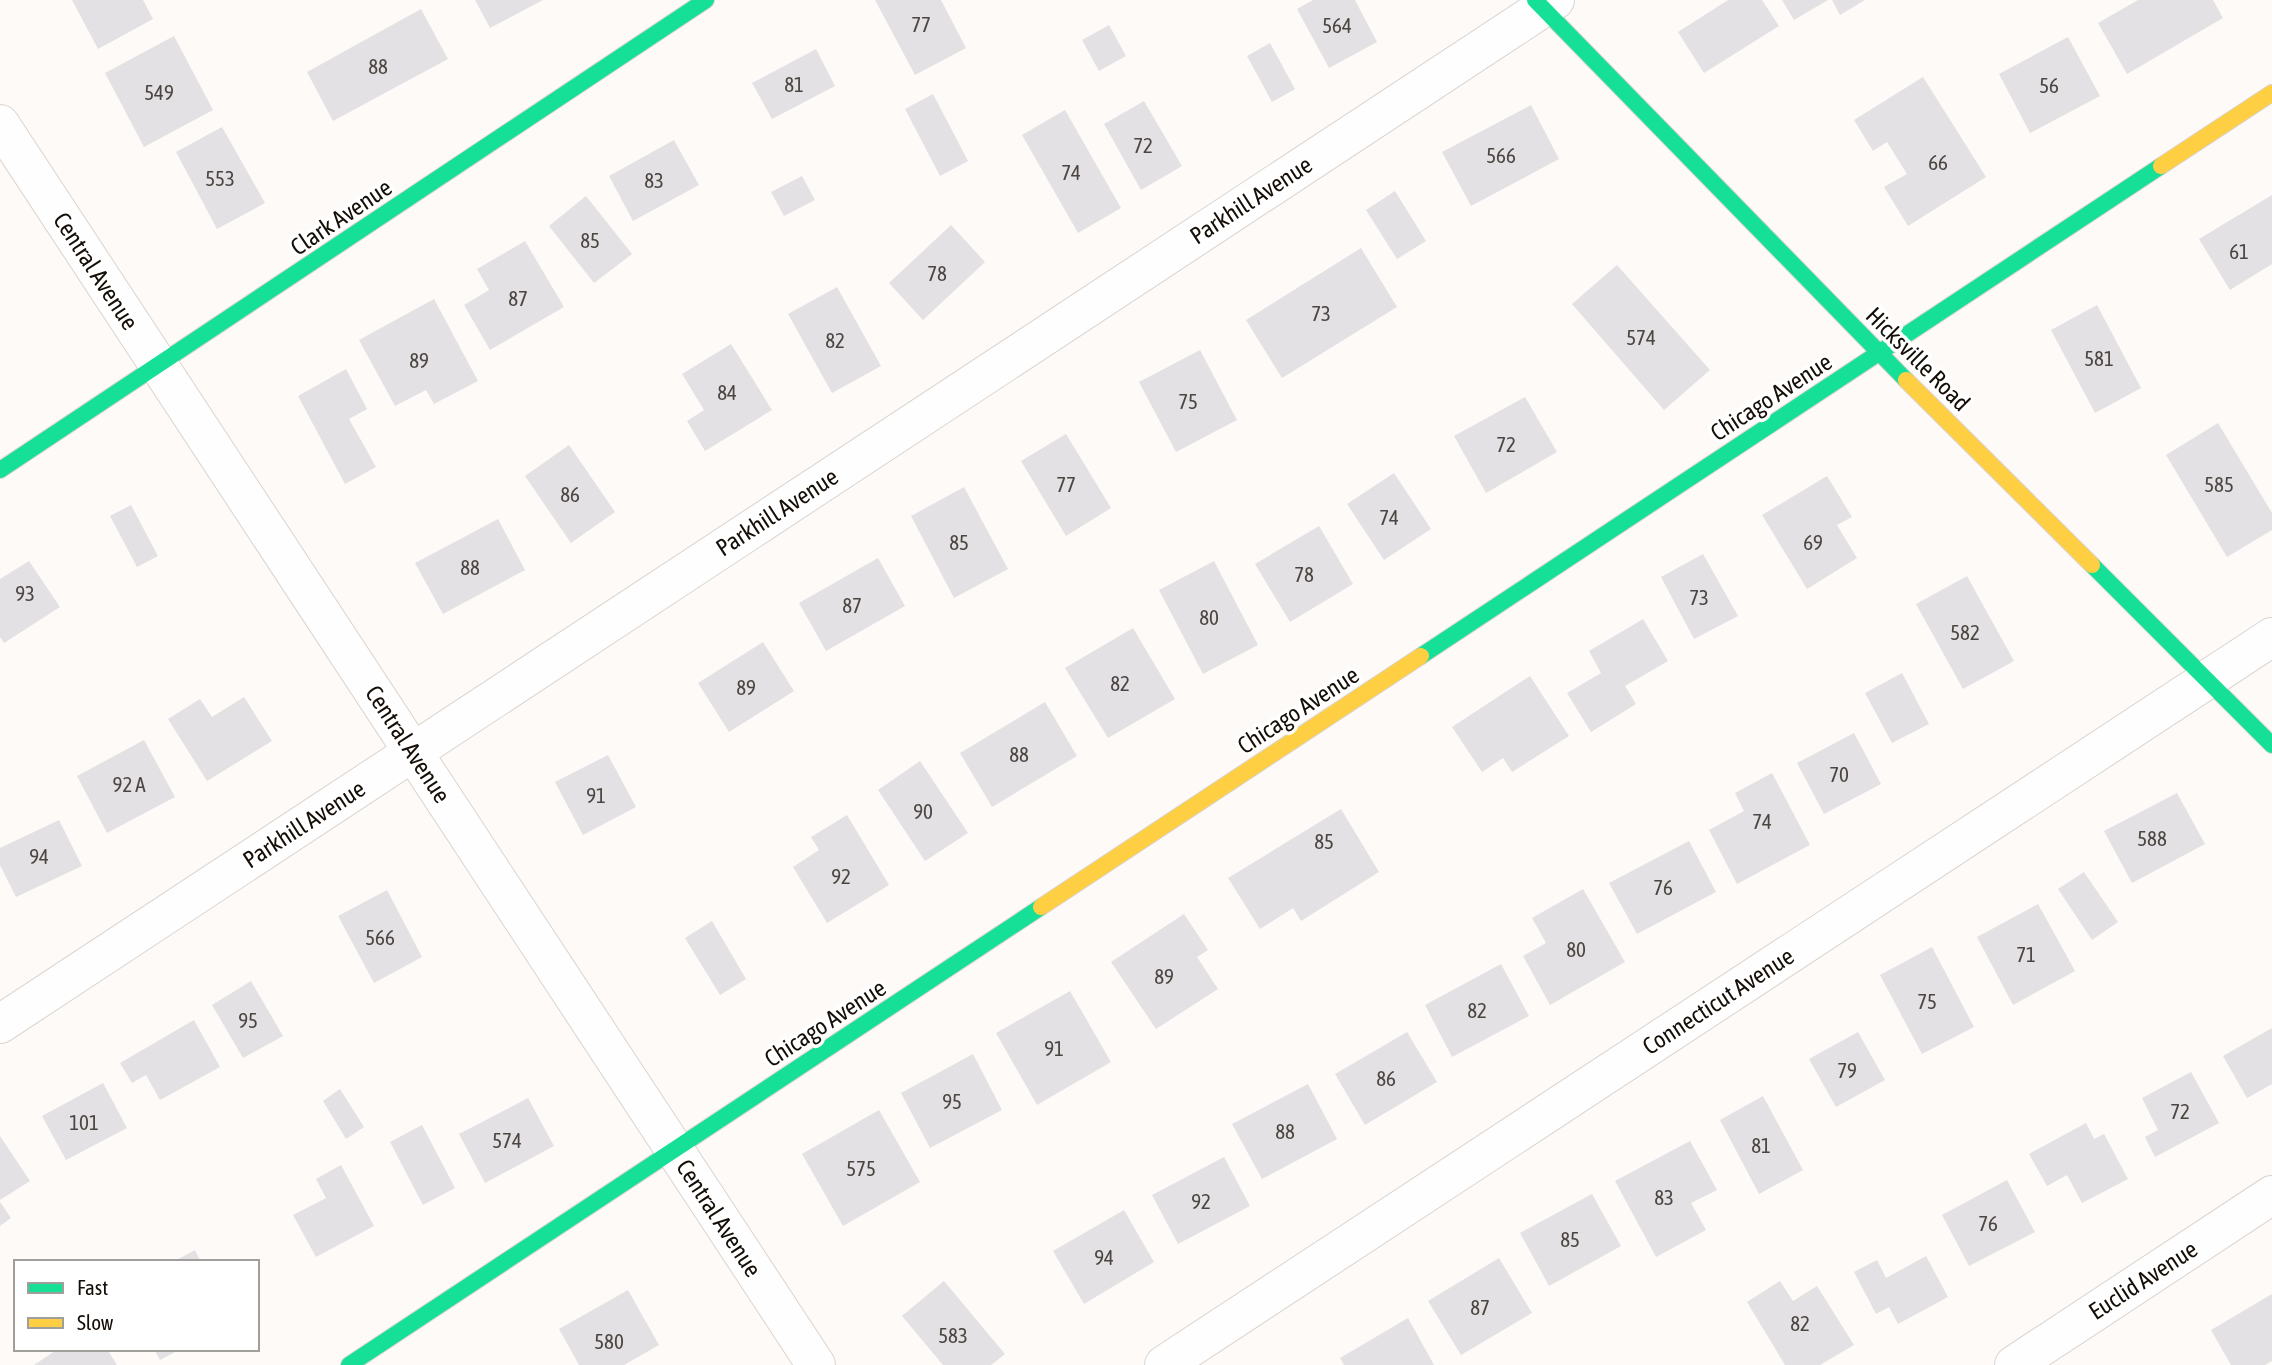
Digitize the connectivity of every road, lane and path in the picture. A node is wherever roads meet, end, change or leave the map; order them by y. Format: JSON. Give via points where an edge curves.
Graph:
{"nodes":[{"id":1,"x":706,"y":0,"type":"edge"},
{"id":2,"x":1544,"y":3,"type":"edge"},
{"id":3,"x":2272,"y":93,"type":"edge"},
{"id":4,"x":0,"y":124,"type":"edge"},
{"id":5,"x":1879,"y":353,"type":"junction"},
{"id":6,"x":159,"y":366,"type":"junction"},
{"id":7,"x":0,"y":470,"type":"edge"},
{"id":8,"x":2272,"y":637,"type":"edge"},
{"id":9,"x":2207,"y":680,"type":"junction"},
{"id":10,"x":2272,"y":746,"type":"edge"},
{"id":11,"x":413,"y":752,"type":"junction"},
{"id":12,"x":0,"y":1024,"type":"edge"},
{"id":13,"x":674,"y":1150,"type":"junction"},
{"id":14,"x":2272,"y":1195,"type":"edge"},
{"id":15,"x":349,"y":1365,"type":"edge"},
{"id":16,"x":816,"y":1365,"type":"edge"},
{"id":17,"x":1164,"y":1365,"type":"edge"},
{"id":18,"x":2014,"y":1365,"type":"edge"}],
"edges":[{"from":1,"to":6,"type":"street","name":"Clark Avenue"},
{"from":2,"to":5,"type":"street","name":"Hicksville Road"},
{"from":2,"to":11,"type":"street","name":"Parkhill Avenue"},
{"from":3,"to":5,"type":"street","name":"Chicago Avenue"},
{"from":4,"to":6,"type":"street","name":"Central Avenue"},
{"from":5,"to":9,"type":"street","name":"Hicksville Road"},
{"from":5,"to":13,"type":"street","name":"Chicago Avenue"},
{"from":6,"to":7,"type":"street","name":"Clark Avenue"},
{"from":6,"to":11,"type":"street","name":"Central Avenue"},
{"from":8,"to":9,"type":"street","name":"Connecticut Avenue"},
{"from":9,"to":10,"type":"street","name":"Hicksville Road"},
{"from":9,"to":17,"type":"street","name":"Connecticut Avenue"},
{"from":11,"to":12,"type":"street","name":"Parkhill Avenue"},
{"from":11,"to":13,"type":"street","name":"Central Avenue"},
{"from":13,"to":15,"type":"street","name":"Chicago Avenue"},
{"from":13,"to":16,"type":"street","name":"Central Avenue"},
{"from":14,"to":18,"type":"street","name":"Euclid Avenue"}]}
